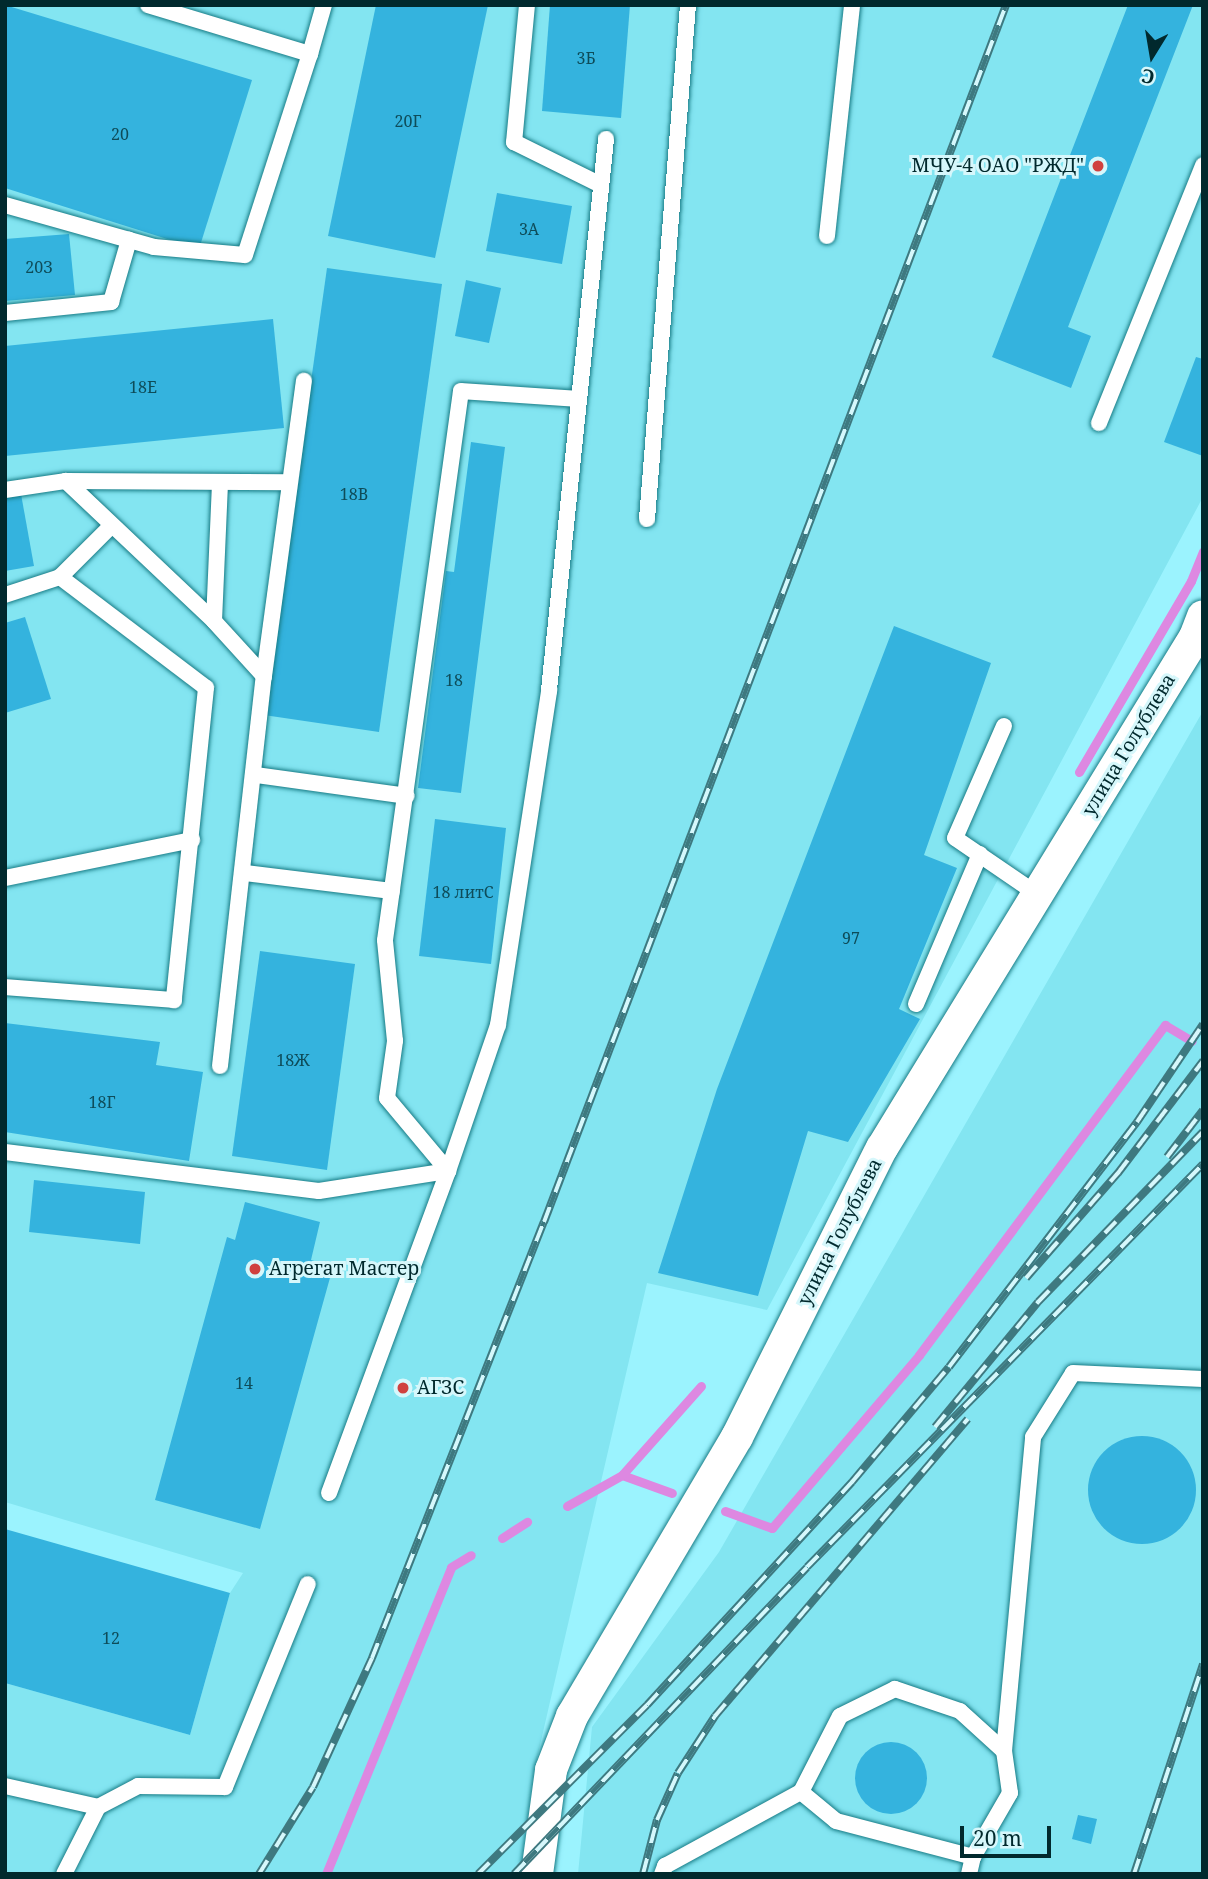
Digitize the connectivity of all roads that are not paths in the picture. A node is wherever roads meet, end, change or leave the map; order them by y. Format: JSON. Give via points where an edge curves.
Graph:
{"nodes":[{"id":1,"x":148,"y":5,"type":"edge"},
{"id":2,"x":324,"y":5,"type":"edge"},
{"id":3,"x":527,"y":5,"type":"edge"},
{"id":4,"x":688,"y":5,"type":"edge"},
{"id":5,"x":852,"y":5,"type":"edge"},
{"id":6,"x":310,"y":54,"type":"junction"},
{"id":7,"x":606,"y":139,"type":"dead end"},
{"id":8,"x":1203,"y":165,"type":"edge"},
{"id":9,"x":601,"y":185,"type":"junction"},
{"id":10,"x":5,"y":205,"type":"edge"},
{"id":11,"x":827,"y":236,"type":"dead end"},
{"id":12,"x":129,"y":240,"type":"junction"},
{"id":13,"x":5,"y":313,"type":"edge"},
{"id":14,"x":304,"y":381,"type":"dead end"},
{"id":15,"x":579,"y":399,"type":"junction"},
{"id":16,"x":1099,"y":422,"type":"dead end"},
{"id":17,"x":66,"y":481,"type":"junction"},
{"id":18,"x":289,"y":482,"type":"junction"},
{"id":19,"x":220,"y":486,"type":"junction"},
{"id":20,"x":5,"y":491,"type":"edge"},
{"id":21,"x":647,"y":519,"type":"dead end"},
{"id":22,"x":110,"y":527,"type":"junction"},
{"id":23,"x":60,"y":577,"type":"junction"},
{"id":24,"x":5,"y":594,"type":"edge"},
{"id":25,"x":1203,"y":617,"type":"edge"},
{"id":26,"x":214,"y":621,"type":"junction"},
{"id":27,"x":264,"y":676,"type":"junction"},
{"id":28,"x":1004,"y":726,"type":"dead end"},
{"id":29,"x":256,"y":775,"type":"junction"},
{"id":30,"x":407,"y":796,"type":"junction"},
{"id":31,"x":192,"y":840,"type":"junction"},
{"id":32,"x":980,"y":855,"type":"junction"},
{"id":33,"x":245,"y":873,"type":"junction"},
{"id":34,"x":5,"y":878,"type":"edge"},
{"id":35,"x":392,"y":891,"type":"junction"},
{"id":36,"x":1037,"y":894,"type":"junction"},
{"id":37,"x":5,"y":987,"type":"edge"},
{"id":38,"x":916,"y":1003,"type":"dead end"},
{"id":39,"x":220,"y":1066,"type":"dead end"},
{"id":40,"x":5,"y":1152,"type":"edge"},
{"id":41,"x":448,"y":1171,"type":"junction"},
{"id":42,"x":1203,"y":1379,"type":"edge"},
{"id":43,"x":330,"y":1493,"type":"dead end"},
{"id":44,"x":308,"y":1584,"type":"dead end"},
{"id":45,"x":1004,"y":1751,"type":"junction"},
{"id":46,"x":5,"y":1786,"type":"edge"},
{"id":47,"x":800,"y":1792,"type":"junction"},
{"id":48,"x":98,"y":1807,"type":"junction"},
{"id":49,"x":972,"y":1857,"type":"junction"},
{"id":50,"x":64,"y":1874,"type":"edge"},
{"id":51,"x":537,"y":1874,"type":"edge"},
{"id":52,"x":662,"y":1874,"type":"edge"},
{"id":53,"x":969,"y":1874,"type":"edge"}],
"edges":[{"from":1,"to":6,"type":"lane"},
{"from":2,"to":6,"type":"lane"},
{"from":3,"to":9,"type":"lane","via":[[514,142]]},
{"from":4,"to":21,"type":"lane"},
{"from":5,"to":11,"type":"lane"},
{"from":6,"to":12,"type":"lane","via":[[245,255],[154,247]]},
{"from":7,"to":9,"type":"lane"},
{"from":8,"to":16,"type":"lane"},
{"from":9,"to":15,"type":"lane"},
{"from":10,"to":12,"type":"lane"},
{"from":12,"to":13,"type":"lane","via":[[111,302]]},
{"from":14,"to":18,"type":"lane"},
{"from":15,"to":30,"type":"lane","via":[[461,391]]},
{"from":15,"to":41,"type":"lane","via":[[549,690],[498,1024]]},
{"from":17,"to":19,"type":"lane"},
{"from":17,"to":20,"type":"lane"},
{"from":17,"to":22,"type":"lane"},
{"from":18,"to":19,"type":"lane"},
{"from":18,"to":27,"type":"lane"},
{"from":19,"to":26,"type":"lane"},
{"from":22,"to":23,"type":"lane"},
{"from":22,"to":26,"type":"lane"},
{"from":23,"to":24,"type":"lane"},
{"from":23,"to":31,"type":"lane","via":[[206,688]]},
{"from":25,"to":36,"type":"street","name":"улица Голублева"},
{"from":26,"to":27,"type":"lane"},
{"from":27,"to":29,"type":"lane"},
{"from":28,"to":32,"type":"lane","via":[[955,838]]},
{"from":29,"to":30,"type":"lane"},
{"from":29,"to":33,"type":"lane"},
{"from":30,"to":35,"type":"lane"},
{"from":31,"to":34,"type":"lane"},
{"from":31,"to":37,"type":"lane","via":[[174,1000]]},
{"from":32,"to":36,"type":"lane"},
{"from":32,"to":38,"type":"lane"},
{"from":33,"to":35,"type":"lane"},
{"from":33,"to":39,"type":"lane"},
{"from":35,"to":41,"type":"lane","via":[[385,940],[395,1041],[387,1098]]},
{"from":36,"to":51,"type":"street","name":"улица Голублева","via":[[882,1148],[737,1437],[572,1716],[551,1770]]},
{"from":40,"to":41,"type":"lane","via":[[319,1191]]},
{"from":41,"to":43,"type":"lane"},
{"from":42,"to":45,"type":"lane","via":[[1073,1373],[1033,1437]]},
{"from":44,"to":48,"type":"lane","via":[[225,1787],[138,1786]]},
{"from":45,"to":47,"type":"lane","via":[[960,1711],[895,1689],[840,1716]]},
{"from":45,"to":49,"type":"lane","via":[[1010,1793]]},
{"from":46,"to":48,"type":"lane"},
{"from":47,"to":49,"type":"lane","via":[[836,1821]]},
{"from":47,"to":52,"type":"lane","via":[[665,1866]]},
{"from":48,"to":50,"type":"lane"},
{"from":49,"to":53,"type":"lane"}]}
